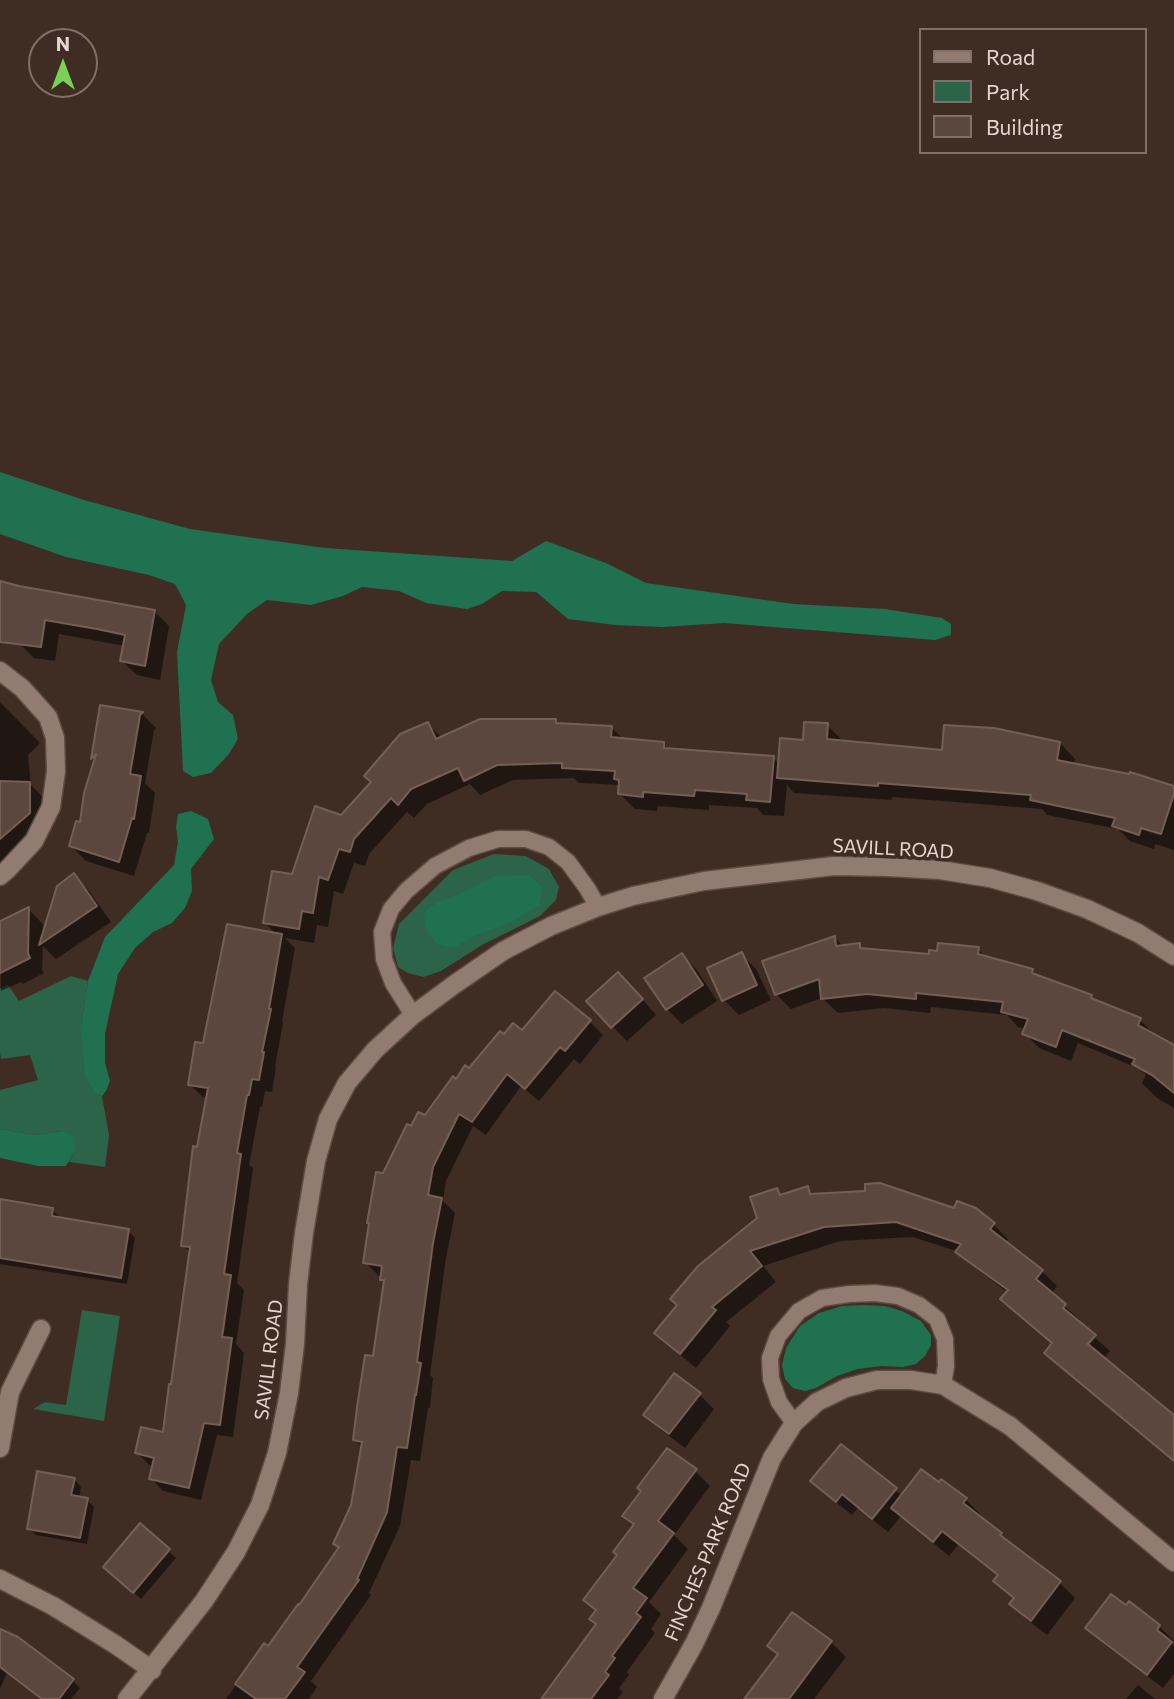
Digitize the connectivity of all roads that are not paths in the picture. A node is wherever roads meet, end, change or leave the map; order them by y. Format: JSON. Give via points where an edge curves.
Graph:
{"nodes":[{"id":1,"x":0,"y":671,"type":"edge"},
{"id":2,"x":0,"y":876,"type":"edge"},
{"id":3,"x":597,"y":907,"type":"junction"},
{"id":4,"x":1174,"y":956,"type":"edge"},
{"id":5,"x":413,"y":1015,"type":"junction"},
{"id":6,"x":41,"y":1329,"type":"dead end"},
{"id":7,"x":943,"y":1385,"type":"junction"},
{"id":8,"x":794,"y":1423,"type":"junction"},
{"id":9,"x":0,"y":1448,"type":"edge"},
{"id":10,"x":1174,"y":1562,"type":"edge"},
{"id":11,"x":0,"y":1579,"type":"edge"},
{"id":12,"x":152,"y":1670,"type":"junction"},
{"id":13,"x":127,"y":1699,"type":"edge"},
{"id":14,"x":663,"y":1699,"type":"edge"}],
"edges":[{"from":1,"to":2,"type":"street","via":[[48,718],[55,738],[56,771],[51,807],[34,841]]},
{"from":3,"to":4,"type":"street","name":"SAVILL ROAD","via":[[704,881],[782,871],[834,866],[940,870],[990,878],[1087,909]]},
{"from":3,"to":5,"type":"street","name":"SAVILL ROAD","via":[[503,951]]},
{"from":3,"to":5,"type":"lane","via":[[568,862],[549,847],[526,839],[498,839],[435,866],[391,909],[382,932],[384,959],[393,984]]},
{"from":5,"to":12,"type":"street","name":"SAVILL ROAD","via":[[347,1083],[328,1119],[304,1233],[291,1381],[277,1453],[260,1505],[236,1552]]},
{"from":6,"to":9,"type":"street","via":[[10,1392]]},
{"from":7,"to":8,"type":"street","name":"FINCHES PARK ROAD","via":[[877,1380],[817,1402]]},
{"from":7,"to":8,"type":"lane","via":[[945,1339],[937,1319],[919,1304],[875,1293],[822,1298],[792,1319],[778,1336],[770,1358],[779,1402]]},
{"from":7,"to":10,"type":"street","name":"FINCHES PARK ROAD","via":[[1010,1426]]},
{"from":8,"to":14,"type":"street","name":"FINCHES PARK ROAD","via":[[772,1458],[711,1608]]},
{"from":11,"to":12,"type":"street","via":[[53,1606]]},
{"from":12,"to":13,"type":"street","name":"SAVILL ROAD"}]}
